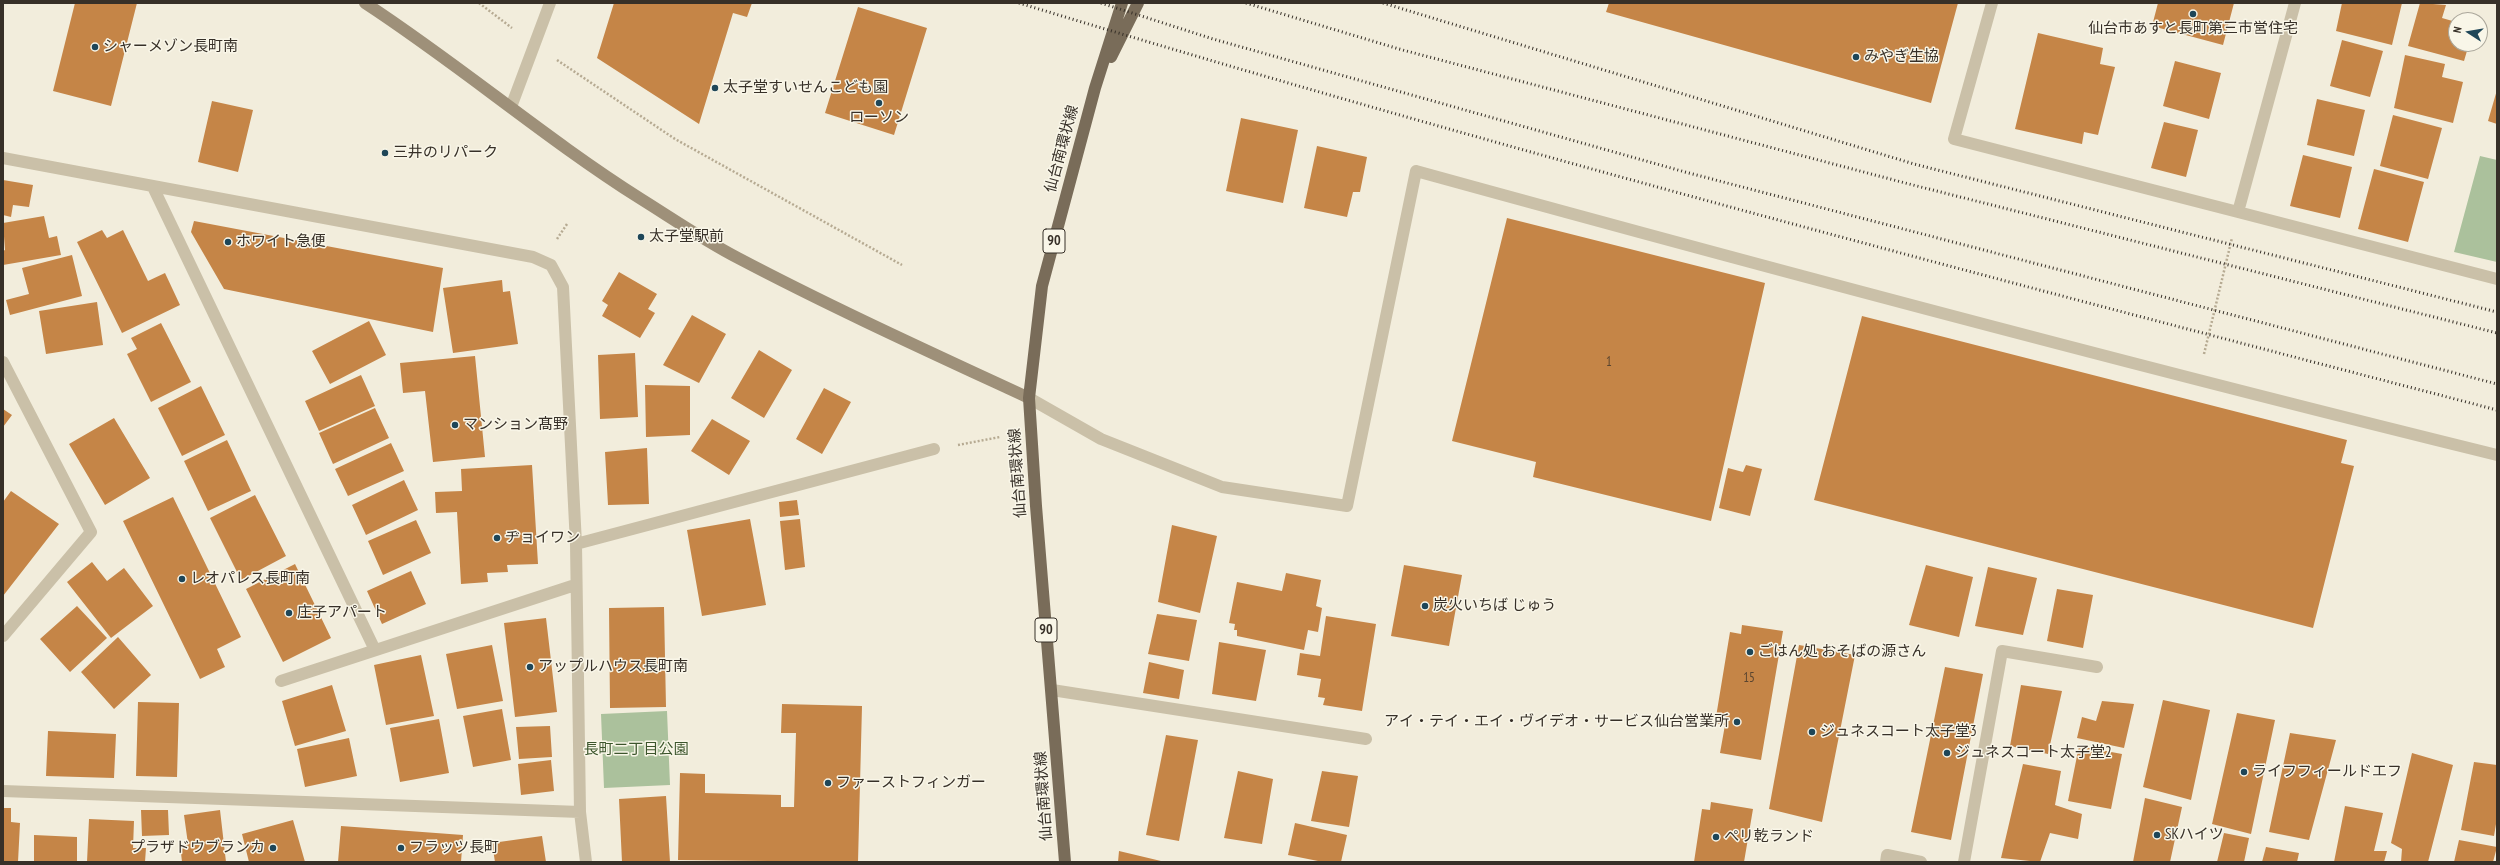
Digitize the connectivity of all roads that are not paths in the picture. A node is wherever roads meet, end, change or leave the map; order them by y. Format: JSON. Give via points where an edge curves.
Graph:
{"nodes":[{"id":1,"x":365,"y":3,"type":"edge"},
{"id":2,"x":550,"y":3,"type":"edge"},
{"id":3,"x":1122,"y":3,"type":"edge"},
{"id":4,"x":1138,"y":3,"type":"edge"},
{"id":5,"x":1992,"y":3,"type":"edge"},
{"id":6,"x":2295,"y":3,"type":"edge"},
{"id":7,"x":1095,"y":88,"type":"junction"},
{"id":8,"x":511,"y":107,"type":"junction"},
{"id":9,"x":3,"y":158,"type":"edge"},
{"id":10,"x":153,"y":186,"type":"junction"},
{"id":11,"x":2238,"y":212,"type":"junction"},
{"id":12,"x":2497,"y":278,"type":"edge"},
{"id":13,"x":3,"y":362,"type":"edge"},
{"id":14,"x":1030,"y":398,"type":"junction"},
{"id":15,"x":934,"y":449,"type":"road end"},
{"id":16,"x":2497,"y":455,"type":"edge"},
{"id":17,"x":576,"y":544,"type":"junction"},
{"id":18,"x":576,"y":585,"type":"junction"},
{"id":19,"x":3,"y":636,"type":"edge"},
{"id":20,"x":375,"y":650,"type":"junction"},
{"id":21,"x":2097,"y":667,"type":"dead end"},
{"id":22,"x":281,"y":681,"type":"dead end"},
{"id":23,"x":1052,"y":690,"type":"junction"},
{"id":24,"x":1366,"y":739,"type":"dead end"},
{"id":25,"x":3,"y":791,"type":"edge"},
{"id":26,"x":580,"y":812,"type":"junction"},
{"id":27,"x":586,"y":862,"type":"edge"},
{"id":28,"x":1065,"y":862,"type":"edge"},
{"id":29,"x":1886,"y":862,"type":"edge"},
{"id":30,"x":1922,"y":862,"type":"edge"},
{"id":31,"x":1964,"y":862,"type":"edge"}],
"edges":[{"from":1,"to":8,"type":"street","via":[[424,42]]},
{"from":2,"to":8,"type":"street"},
{"from":3,"to":7,"type":"main road","name":"仙台南環状線","number":"90"},
{"from":4,"to":7,"type":"main road","name":"仙台南環状線","number":"90"},
{"from":5,"to":11,"type":"street","via":[[1954,139]]},
{"from":6,"to":11,"type":"street"},
{"from":7,"to":14,"type":"main road","name":"仙台南環状線","number":"90","via":[[1042,286]]},
{"from":8,"to":14,"type":"street","via":[[639,198],[737,258],[920,348]]},
{"from":9,"to":10,"type":"street"},
{"from":10,"to":17,"type":"street","via":[[533,257],[551,266],[563,287]]},
{"from":10,"to":20,"type":"street"},
{"from":11,"to":12,"type":"street"},
{"from":13,"to":19,"type":"street","via":[[91,532]]},
{"from":14,"to":16,"type":"street","via":[[1101,439],[1222,487],[1347,506],[1416,170],[1764,266],[2198,381]]},
{"from":14,"to":23,"type":"main road","name":"仙台南環状線","number":"90","via":[[1036,506]]},
{"from":15,"to":17,"type":"street"},
{"from":17,"to":18,"type":"street"},
{"from":18,"to":20,"type":"street"},
{"from":18,"to":26,"type":"street"},
{"from":20,"to":22,"type":"street"},
{"from":21,"to":31,"type":"street","via":[[2002,651]]},
{"from":23,"to":24,"type":"street"},
{"from":23,"to":28,"type":"main road","name":"仙台南環状線","number":"90"},
{"from":25,"to":26,"type":"street"},
{"from":26,"to":27,"type":"street"},
{"from":29,"to":30,"type":"street","via":[[1887,855]]}]}
